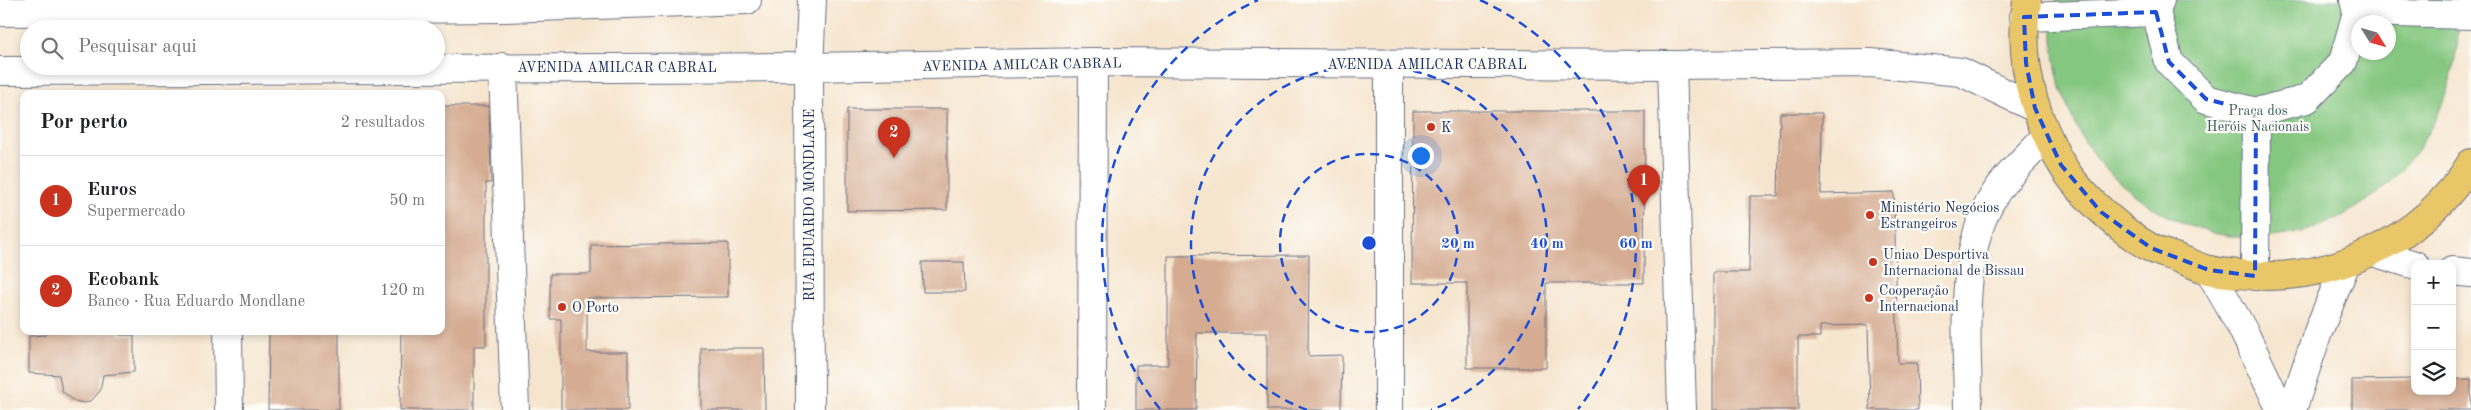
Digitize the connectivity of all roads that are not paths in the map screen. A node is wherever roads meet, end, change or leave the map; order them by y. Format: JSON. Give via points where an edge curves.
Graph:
{"nodes":[{"id":1,"x":747,"y":0,"type":"edge"},
{"id":2,"x":812,"y":0,"type":"edge"},
{"id":3,"x":505,"y":4,"type":"edge"},
{"id":4,"x":226,"y":6,"type":"edge"},
{"id":5,"x":2158,"y":6,"type":"edge"},
{"id":6,"x":2356,"y":6,"type":"edge"},
{"id":7,"x":2026,"y":9,"type":"edge"},
{"id":8,"x":0,"y":12,"type":"edge"},
{"id":9,"x":2471,"y":15,"type":"edge"},
{"id":10,"x":1093,"y":62,"type":"junction"},
{"id":11,"x":1390,"y":64,"type":"junction"},
{"id":12,"x":1672,"y":65,"type":"junction"},
{"id":13,"x":503,"y":67,"type":"junction"},
{"id":14,"x":809,"y":67,"type":"junction"},
{"id":15,"x":0,"y":70,"type":"edge"},
{"id":16,"x":445,"y":70,"type":"edge"},
{"id":17,"x":20,"y":71,"type":"edge"},
{"id":18,"x":95,"y":75,"type":"edge"},
{"id":19,"x":356,"y":75,"type":"edge"},
{"id":20,"x":227,"y":82,"type":"edge"},
{"id":21,"x":2035,"y":108,"type":"junction"},
{"id":22,"x":2256,"y":112,"type":"junction"},
{"id":23,"x":2048,"y":135,"type":"junction"},
{"id":24,"x":2471,"y":163,"type":"edge"},
{"id":25,"x":2373,"y":252,"type":"junction"},
{"id":26,"x":2346,"y":263,"type":"junction"},
{"id":27,"x":2411,"y":264,"type":"edge"},
{"id":28,"x":2209,"y":270,"type":"junction"},
{"id":29,"x":2456,"y":271,"type":"edge"},
{"id":30,"x":2471,"y":273,"type":"edge"},
{"id":31,"x":2255,"y":276,"type":"junction"},
{"id":32,"x":228,"y":335,"type":"edge"},
{"id":33,"x":229,"y":410,"type":"edge"},
{"id":34,"x":515,"y":410,"type":"edge"},
{"id":35,"x":810,"y":410,"type":"edge"},
{"id":36,"x":1092,"y":410,"type":"edge"},
{"id":37,"x":1389,"y":410,"type":"edge"},
{"id":38,"x":1682,"y":410,"type":"edge"},
{"id":39,"x":1968,"y":410,"type":"edge"},
{"id":40,"x":2281,"y":410,"type":"edge"},
{"id":41,"x":2292,"y":410,"type":"edge"}],
"edges":[{"from":1,"to":3,"type":"street"},
{"from":2,"to":14,"type":"street","name":"RUA EDUARDO MONDLANE"},
{"from":3,"to":4,"type":"street"},
{"from":4,"to":8,"type":"street"},
{"from":5,"to":7,"type":"street"},
{"from":5,"to":22,"type":"street","via":[[2170,62],[2206,99]]},
{"from":6,"to":9,"type":"street"},
{"from":6,"to":22,"type":"street","via":[[2343,62],[2307,99]]},
{"from":7,"to":21,"type":"main road","via":[[2026,63]]},
{"from":10,"to":11,"type":"street","name":"AVENIDA AMILCAR CABRAL"},
{"from":10,"to":14,"type":"street","name":"AVENIDA AMILCAR CABRAL"},
{"from":10,"to":36,"type":"street"},
{"from":11,"to":12,"type":"street","name":"AVENIDA AMILCAR CABRAL"},
{"from":11,"to":37,"type":"street"},
{"from":12,"to":21,"type":"street","name":"AVENIDA AMILCAR CABRAL","via":[[1871,63],[1960,72]]},
{"from":12,"to":38,"type":"street"},
{"from":13,"to":14,"type":"street","name":"AVENIDA AMILCAR CABRAL"},
{"from":13,"to":16,"type":"street","name":"AVENIDA AMILCAR CABRAL"},
{"from":13,"to":34,"type":"street"},
{"from":14,"to":35,"type":"street","name":"RUA EDUARDO MONDLANE"},
{"from":15,"to":17,"type":"street","name":"AVENIDA AMILCAR CABRAL"},
{"from":18,"to":20,"type":"street","name":"AVENIDA AMILCAR CABRAL"},
{"from":19,"to":20,"type":"street","name":"AVENIDA AMILCAR CABRAL"},
{"from":21,"to":23,"type":"main road"},
{"from":22,"to":31,"type":"street"},
{"from":23,"to":28,"type":"main road","via":[[2061,165],[2101,212],[2151,248]]},
{"from":23,"to":39,"type":"street","via":[[1999,189],[1979,224],[1968,286]]},
{"from":24,"to":25,"type":"main road","via":[[2443,199],[2410,229]]},
{"from":25,"to":26,"type":"main road"},
{"from":25,"to":27,"type":"street"},
{"from":26,"to":31,"type":"main road","via":[[2302,274]]},
{"from":26,"to":41,"type":"street"},
{"from":28,"to":31,"type":"main road"},
{"from":28,"to":40,"type":"street","via":[[2244,332]]},
{"from":29,"to":30,"type":"street"},
{"from":32,"to":33,"type":"street"}]}
